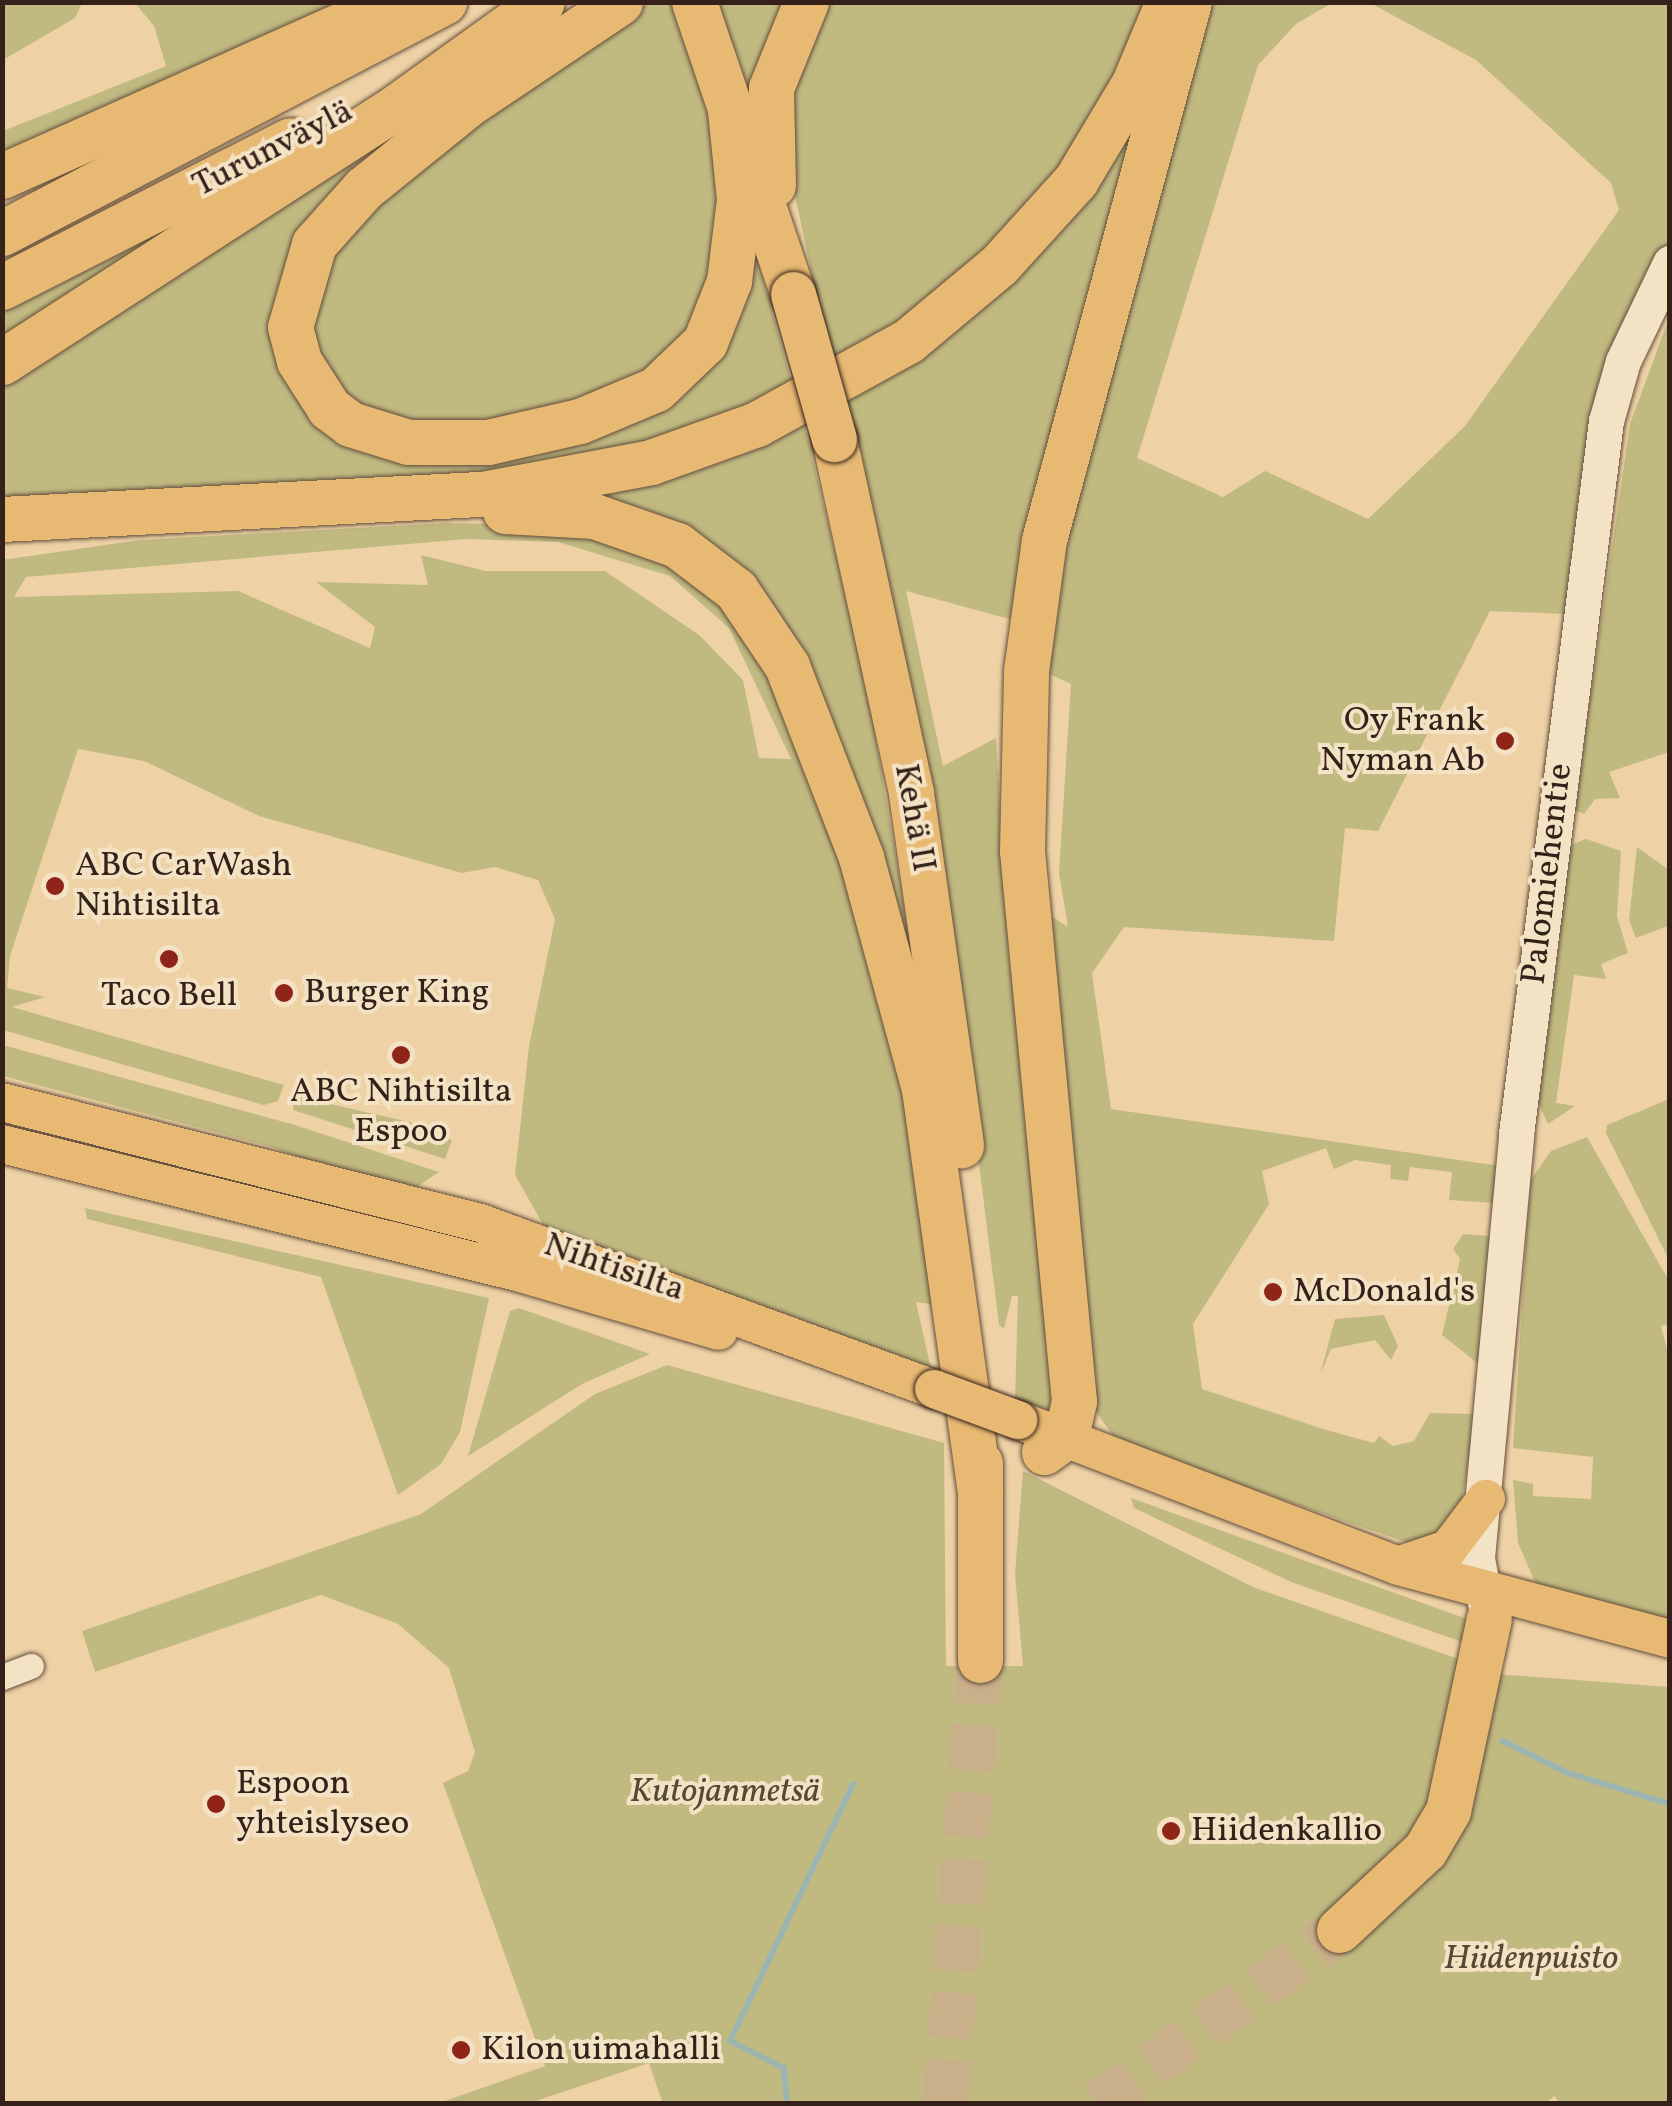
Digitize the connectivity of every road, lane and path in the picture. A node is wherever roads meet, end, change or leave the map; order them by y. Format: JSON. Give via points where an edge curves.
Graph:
{"nodes":[{"id":1,"x":392,"y":2,"type":"edge"},
{"id":2,"x":444,"y":2,"type":"edge"},
{"id":3,"x":540,"y":2,"type":"edge"},
{"id":4,"x":620,"y":2,"type":"edge"},
{"id":5,"x":694,"y":2,"type":"edge"},
{"id":6,"x":806,"y":2,"type":"edge"},
{"id":7,"x":1168,"y":2,"type":"edge"},
{"id":8,"x":1189,"y":2,"type":"edge"},
{"id":9,"x":730,"y":111,"type":"junction"},
{"id":10,"x":2,"y":176,"type":"edge"},
{"id":11,"x":2,"y":233,"type":"edge"},
{"id":12,"x":778,"y":242,"type":"junction"},
{"id":13,"x":1670,"y":263,"type":"edge"},
{"id":14,"x":2,"y":287,"type":"edge"},
{"id":15,"x":2,"y":362,"type":"edge"},
{"id":16,"x":419,"y":499,"type":"junction"},
{"id":17,"x":169,"y":513,"type":"junction"},
{"id":18,"x":2,"y":519,"type":"edge"},
{"id":19,"x":2,"y":550,"type":"edge"},
{"id":20,"x":2,"y":1102,"type":"edge"},
{"id":21,"x":2,"y":1144,"type":"edge"},
{"id":22,"x":935,"y":1401,"type":"junction"},
{"id":23,"x":1037,"y":1438,"type":"junction"},
{"id":24,"x":980,"y":1494,"type":"junction"},
{"id":25,"x":1486,"y":1499,"type":"junction"},
{"id":26,"x":1398,"y":1566,"type":"junction"},
{"id":27,"x":1489,"y":1599,"type":"junction"},
{"id":28,"x":1654,"y":1637,"type":"edge"},
{"id":29,"x":980,"y":1660,"type":"tunnel mouth"},
{"id":30,"x":32,"y":1666,"type":"dead end"},
{"id":31,"x":2,"y":1677,"type":"edge"},
{"id":32,"x":1339,"y":1930,"type":"tunnel mouth"}],
"edges":[{"from":1,"to":10,"type":"highway"},
{"from":2,"to":11,"type":"highway","name":"Turunväylä"},
{"from":3,"to":14,"type":"highway","name":"Turunväylä"},
{"from":3,"to":15,"type":"highway","via":[[389,112]]},
{"from":4,"to":9,"type":"highway","via":[[467,105],[364,188],[314,244],[290,328],[310,385],[330,408],[350,424],[408,442],[488,442],[580,421],[656,389],[705,342],[729,280],[738,200]]},
{"from":5,"to":9,"type":"highway","name":"Kehä II"},
{"from":6,"to":12,"type":"highway","via":[[771,88]]},
{"from":7,"to":16,"type":"highway","via":[[1134,84],[1076,180],[999,266],[908,341],[703,446],[580,479]]},
{"from":8,"to":23,"type":"highway","via":[[1048,523],[1026,672],[1022,851],[1074,1401]]},
{"from":9,"to":12,"type":"highway","name":"Kehä II"},
{"from":12,"to":24,"type":"highway","name":"Kehä II","bridge":true,"via":[[834,438],[910,794],[949,1043],[977,1326]]},
{"from":13,"to":25,"type":"street","name":"Palomiehentie","via":[[1623,362],[1606,421],[1516,1134]]},
{"from":16,"to":17,"type":"highway"},
{"from":16,"to":24,"type":"highway","via":[[594,516],[677,545],[736,590],[787,666],[860,857],[924,1088]]},
{"from":17,"to":18,"type":"highway"},
{"from":17,"to":19,"type":"highway"},
{"from":20,"to":22,"type":"main road","name":"Nihtisilta","via":[[468,1220]]},
{"from":21,"to":22,"type":"main road","name":"Nihtisilta","via":[[606,1295]]},
{"from":22,"to":23,"type":"main road","name":"Nihtisilta","bridge":true},
{"from":23,"to":26,"type":"main road","name":"Nihtisilta"},
{"from":24,"to":29,"type":"highway","name":"Kehä II"},
{"from":25,"to":26,"type":"main road","via":[[1448,1548]]},
{"from":25,"to":27,"type":"street","name":"Palomiehentie"},
{"from":26,"to":27,"type":"main road","name":"Nihtisilta","via":[[1432,1592]]},
{"from":27,"to":28,"type":"main road","name":"Nihtisilta","via":[[1571,1638]]},
{"from":27,"to":32,"type":"highway","via":[[1448,1811],[1424,1850]]},
{"from":30,"to":31,"type":"street"}]}
